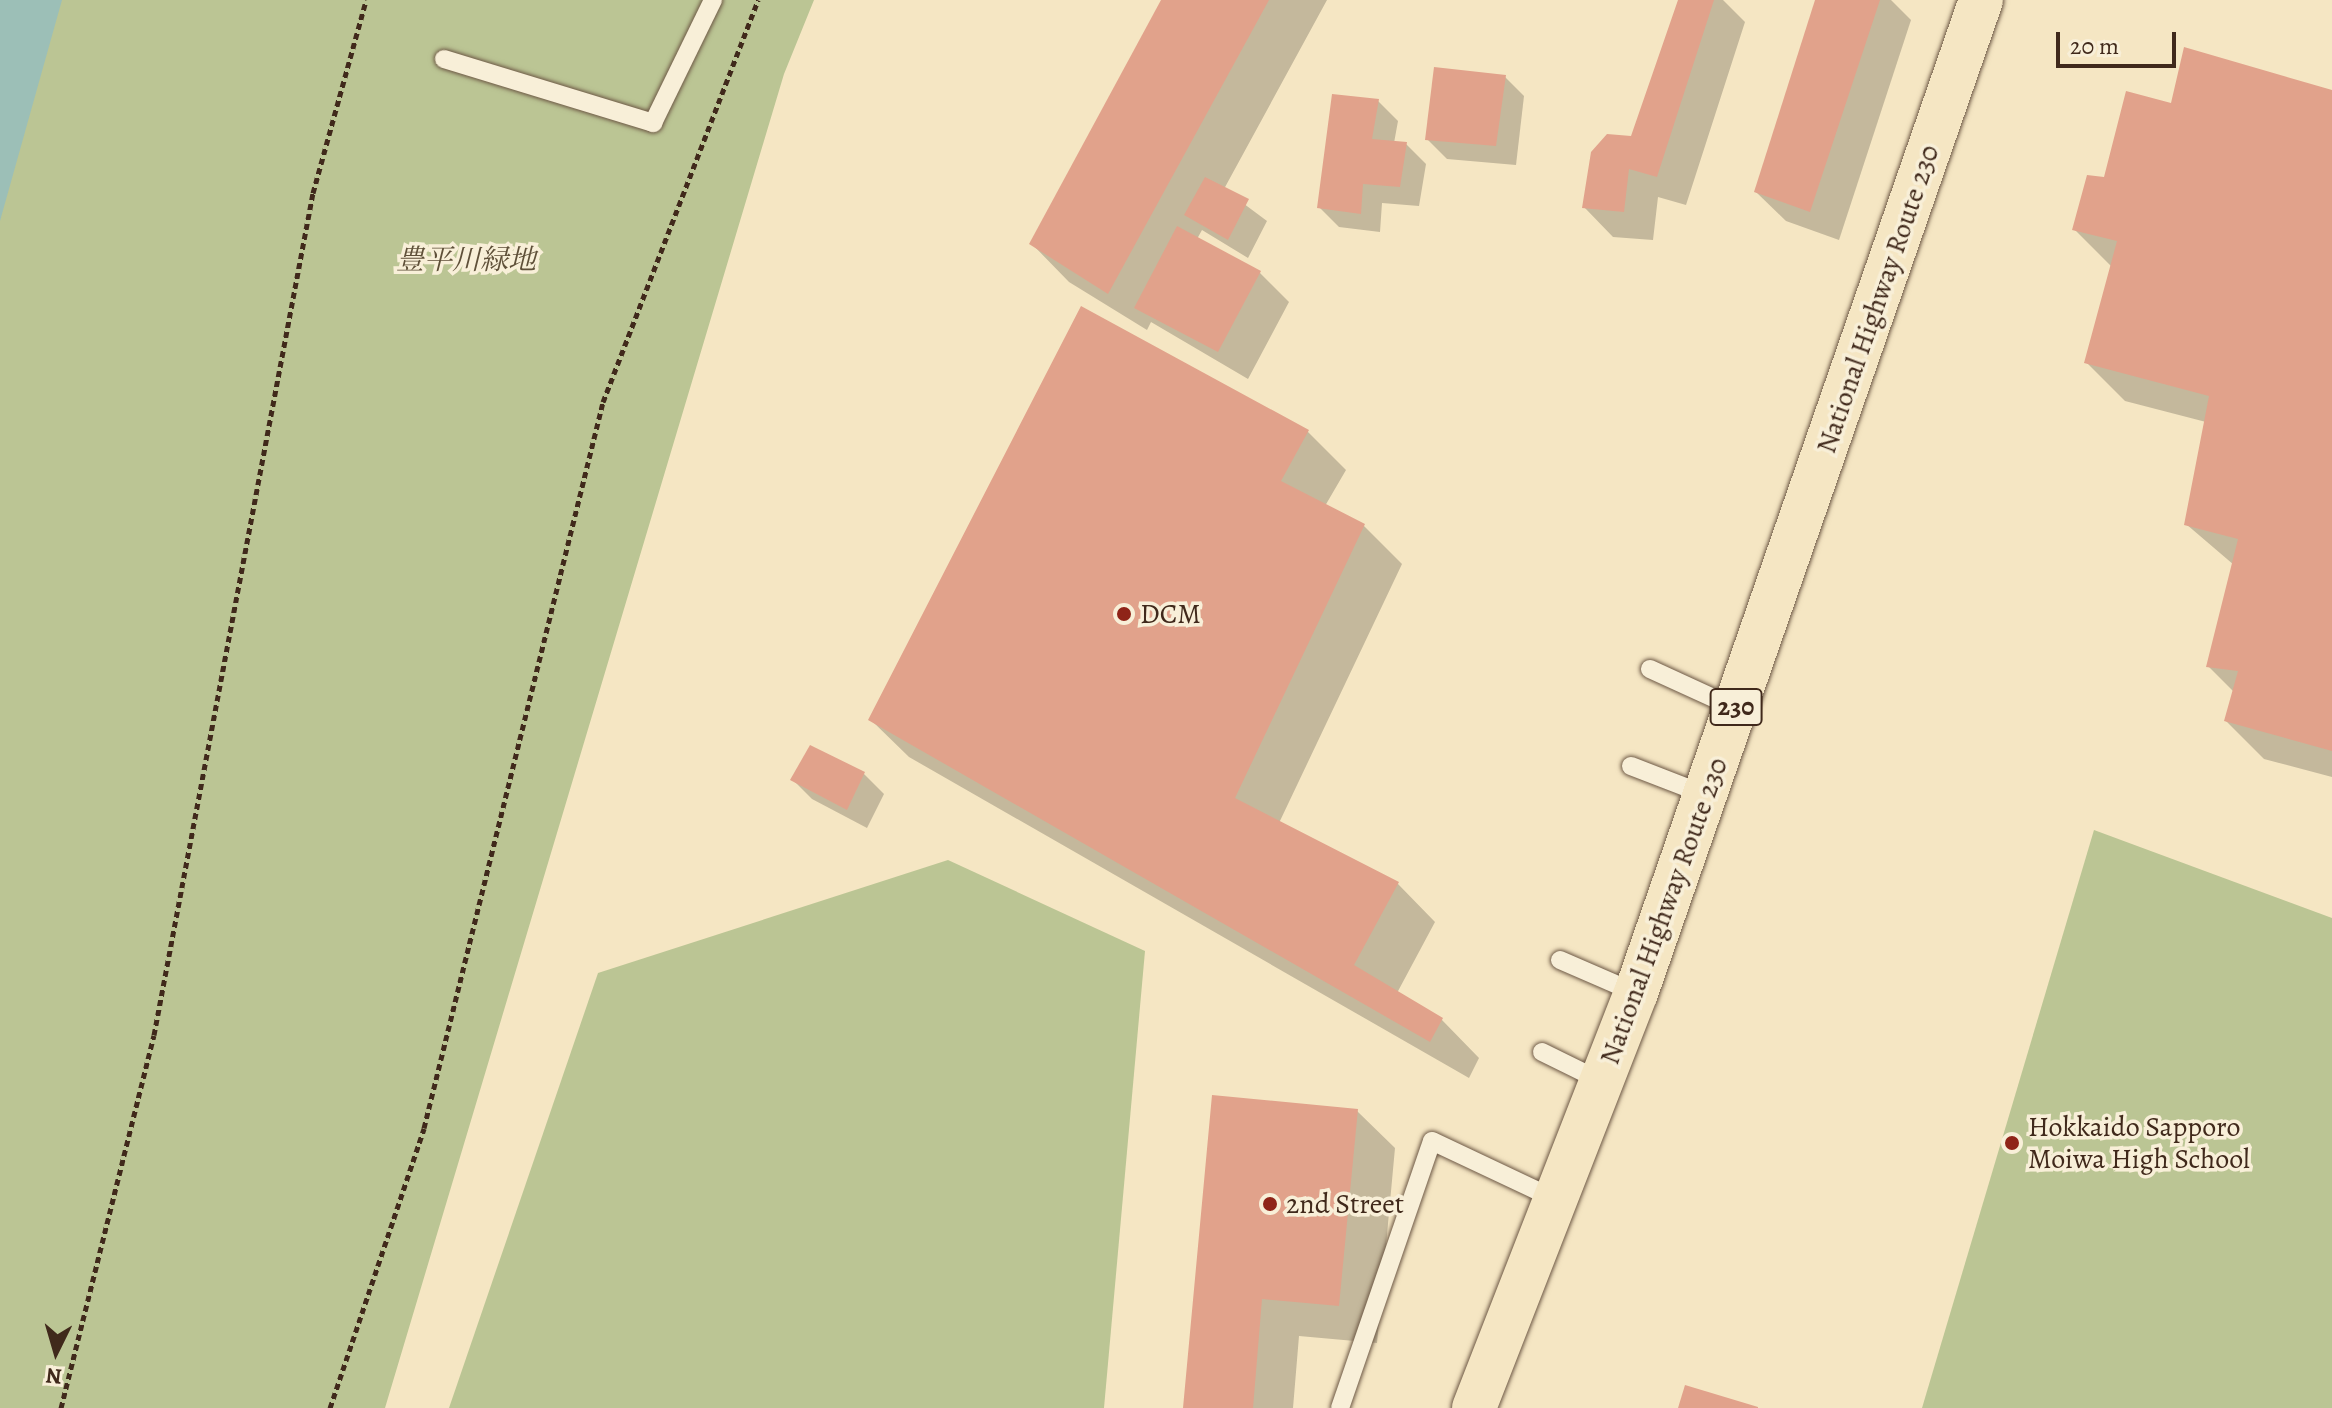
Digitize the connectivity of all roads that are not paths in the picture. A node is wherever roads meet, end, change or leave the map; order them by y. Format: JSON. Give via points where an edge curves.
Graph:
{"nodes":[{"id":1,"x":713,"y":0,"type":"edge"},
{"id":2,"x":1969,"y":7,"type":"edge"},
{"id":3,"x":444,"y":59,"type":"dead end"},
{"id":4,"x":1650,"y":669,"type":"dead end"},
{"id":5,"x":1736,"y":708,"type":"junction"},
{"id":6,"x":1631,"y":766,"type":"dead end"},
{"id":7,"x":1706,"y":795,"type":"junction"},
{"id":8,"x":1560,"y":960,"type":"dead end"},
{"id":9,"x":1636,"y":993,"type":"junction"},
{"id":10,"x":1542,"y":1052,"type":"dead end"},
{"id":11,"x":1603,"y":1082,"type":"junction"},
{"id":12,"x":1557,"y":1200,"type":"junction"},
{"id":13,"x":1340,"y":1408,"type":"edge"},
{"id":14,"x":1474,"y":1408,"type":"edge"}],
"edges":[{"from":1,"to":3,"type":"lane","via":[[653,123]]},
{"from":2,"to":5,"type":"highway","name":"National Highway Route 230","number":"230"},
{"from":4,"to":5,"type":"lane"},
{"from":5,"to":7,"type":"highway","name":"National Highway Route 230","number":"230"},
{"from":6,"to":7,"type":"lane"},
{"from":7,"to":9,"type":"highway","name":"National Highway Route 230","number":"230"},
{"from":8,"to":9,"type":"lane"},
{"from":9,"to":11,"type":"highway","name":"National Highway Route 230","number":"230"},
{"from":10,"to":11,"type":"lane"},
{"from":11,"to":12,"type":"highway","name":"National Highway Route 230","number":"230"},
{"from":12,"to":13,"type":"lane","via":[[1432,1141]]},
{"from":12,"to":14,"type":"highway","name":"National Highway Route 230","number":"230"}]}
